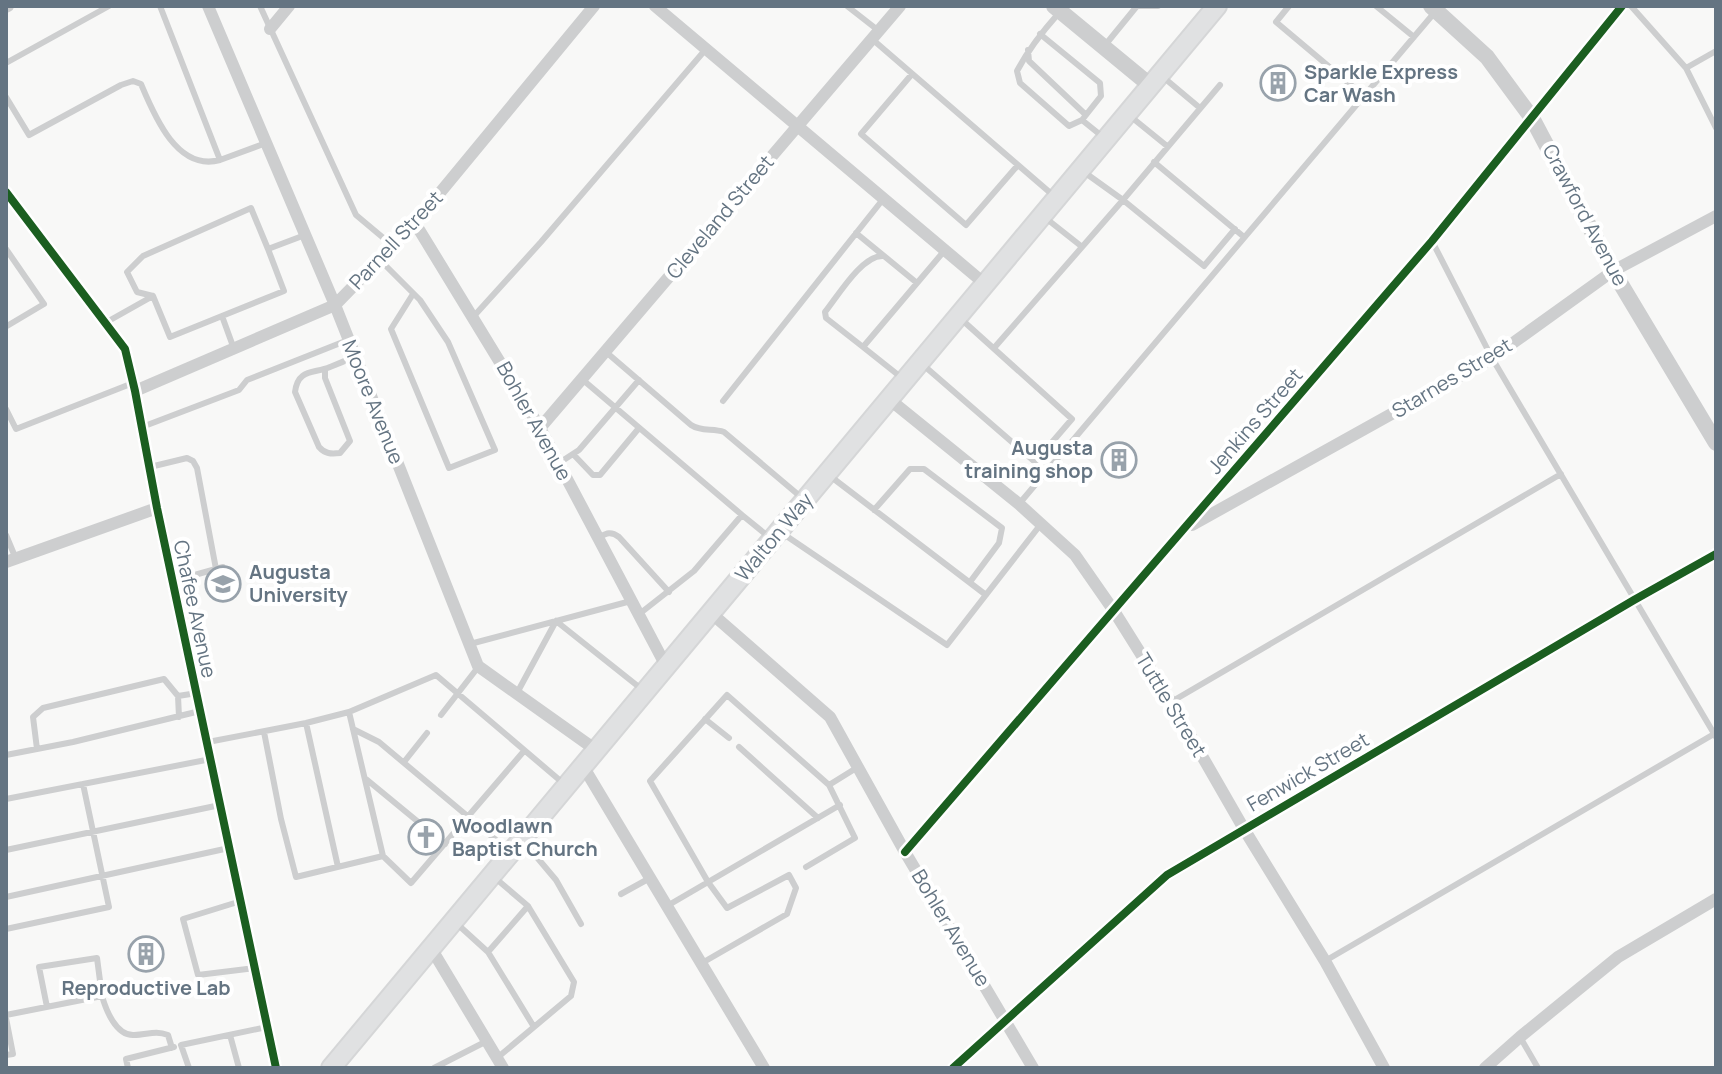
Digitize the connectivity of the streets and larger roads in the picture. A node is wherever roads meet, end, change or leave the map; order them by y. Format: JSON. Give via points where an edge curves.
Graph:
{"nodes":[{"id":1,"x":208,"y":6,"type":"edge"},
{"id":2,"x":289,"y":6,"type":"edge"},
{"id":3,"x":594,"y":6,"type":"edge"},
{"id":4,"x":655,"y":6,"type":"edge"},
{"id":5,"x":900,"y":6,"type":"edge"},
{"id":6,"x":1622,"y":6,"type":"edge"},
{"id":7,"x":1214,"y":7,"type":"edge"},
{"id":8,"x":1057,"y":8,"type":"edge"},
{"id":9,"x":1436,"y":8,"type":"edge"},
{"id":10,"x":270,"y":29,"type":"road end"},
{"id":11,"x":1155,"y":80,"type":"junction"},
{"id":12,"x":1532,"y":118,"type":"junction"},
{"id":13,"x":798,"y":126,"type":"junction"},
{"id":14,"x":6,"y":192,"type":"edge"},
{"id":15,"x":1716,"y":216,"type":"edge"},
{"id":16,"x":415,"y":223,"type":"junction"},
{"id":17,"x":1613,"y":271,"type":"junction"},
{"id":18,"x":985,"y":284,"type":"junction"},
{"id":19,"x":335,"y":305,"type":"junction"},
{"id":20,"x":134,"y":387,"type":"junction"},
{"id":21,"x":889,"y":399,"type":"junction"},
{"id":22,"x":1710,"y":420,"type":"edge"},
{"id":23,"x":540,"y":428,"type":"junction"},
{"id":24,"x":1716,"y":443,"type":"edge"},
{"id":25,"x":157,"y":508,"type":"junction"},
{"id":26,"x":1183,"y":530,"type":"junction"},
{"id":27,"x":1716,"y":554,"type":"edge"},
{"id":28,"x":11,"y":561,"type":"edge"},
{"id":29,"x":1114,"y":611,"type":"junction"},
{"id":30,"x":711,"y":613,"type":"junction"},
{"id":31,"x":666,"y":666,"type":"junction"},
{"id":32,"x":596,"y":750,"type":"junction"},
{"id":33,"x":583,"y":766,"type":"junction"},
{"id":34,"x":1244,"y":829,"type":"junction"},
{"id":35,"x":905,"y":852,"type":"junction"},
{"id":36,"x":1716,"y":899,"type":"edge"},
{"id":37,"x":431,"y":948,"type":"junction"},
{"id":38,"x":1006,"y":1021,"type":"junction"},
{"id":39,"x":500,"y":1063,"type":"edge"},
{"id":40,"x":276,"y":1068,"type":"edge"},
{"id":41,"x":331,"y":1068,"type":"edge"},
{"id":42,"x":764,"y":1068,"type":"edge"},
{"id":43,"x":953,"y":1068,"type":"edge"},
{"id":44,"x":1033,"y":1068,"type":"edge"},
{"id":45,"x":1384,"y":1068,"type":"edge"},
{"id":46,"x":1485,"y":1068,"type":"edge"}],
"edges":[{"from":1,"to":19,"type":"street","name":"Moore Avenue"},
{"from":2,"to":10,"type":"street"},
{"from":3,"to":16,"type":"street","name":"Parnell Street"},
{"from":4,"to":13,"type":"street"},
{"from":5,"to":13,"type":"street","name":"Cleveland Street"},
{"from":6,"to":12,"type":"street","name":"Jenkins Street"},
{"from":7,"to":11,"type":"main road","name":"Walton Way"},
{"from":8,"to":11,"type":"street"},
{"from":9,"to":12,"type":"street","name":"Crawford Avenue","via":[[1487,57]]},
{"from":11,"to":18,"type":"main road","name":"Walton Way"},
{"from":12,"to":17,"type":"street","name":"Crawford Avenue"},
{"from":12,"to":26,"type":"street","name":"Jenkins Street"},
{"from":13,"to":18,"type":"street"},
{"from":13,"to":23,"type":"street","name":"Cleveland Street"},
{"from":14,"to":20,"type":"street","name":"Chafee Avenue","via":[[125,349]]},
{"from":15,"to":17,"type":"street","name":"Starnes Street"},
{"from":16,"to":19,"type":"street","name":"Parnell Street"},
{"from":16,"to":23,"type":"street","name":"Bohler Avenue"},
{"from":17,"to":22,"type":"street","name":"Crawford Avenue"},
{"from":17,"to":26,"type":"street","name":"Starnes Street","via":[[1492,358]]},
{"from":18,"to":21,"type":"main road","name":"Walton Way"},
{"from":19,"to":20,"type":"street","name":"Parnell Street"},
{"from":19,"to":32,"type":"street","name":"Moore Avenue","via":[[479,666]]},
{"from":20,"to":25,"type":"street","name":"Chafee Avenue"},
{"from":21,"to":29,"type":"street","name":"Tuttle Street","via":[[1075,555]]},
{"from":21,"to":30,"type":"main road","name":"Walton Way"},
{"from":22,"to":24,"type":"street","name":"Crawford Avenue"},
{"from":23,"to":31,"type":"street","name":"Bohler Avenue"},
{"from":25,"to":28,"type":"street"},
{"from":25,"to":40,"type":"street","name":"Chafee Avenue"},
{"from":26,"to":29,"type":"street","name":"Jenkins Street"},
{"from":27,"to":34,"type":"street","name":"Fenwick Street"},
{"from":29,"to":34,"type":"street","name":"Tuttle Street"},
{"from":29,"to":35,"type":"street","name":"Jenkins Street"},
{"from":30,"to":31,"type":"main road","name":"Walton Way"},
{"from":30,"to":35,"type":"street","name":"Bohler Avenue","via":[[830,717]]},
{"from":31,"to":32,"type":"main road","name":"Walton Way"},
{"from":32,"to":33,"type":"main road","name":"Walton Way"},
{"from":33,"to":37,"type":"main road","name":"Walton Way"},
{"from":33,"to":42,"type":"street"},
{"from":34,"to":38,"type":"street","name":"Fenwick Street","via":[[1167,875]]},
{"from":34,"to":45,"type":"street","name":"Tuttle Street"},
{"from":35,"to":38,"type":"street","name":"Bohler Avenue"},
{"from":36,"to":46,"type":"street","via":[[1618,957]]},
{"from":37,"to":39,"type":"street"},
{"from":37,"to":41,"type":"main road","name":"Walton Way"},
{"from":38,"to":43,"type":"street","name":"Fenwick Street"},
{"from":38,"to":44,"type":"street","name":"Bohler Avenue"}]}
